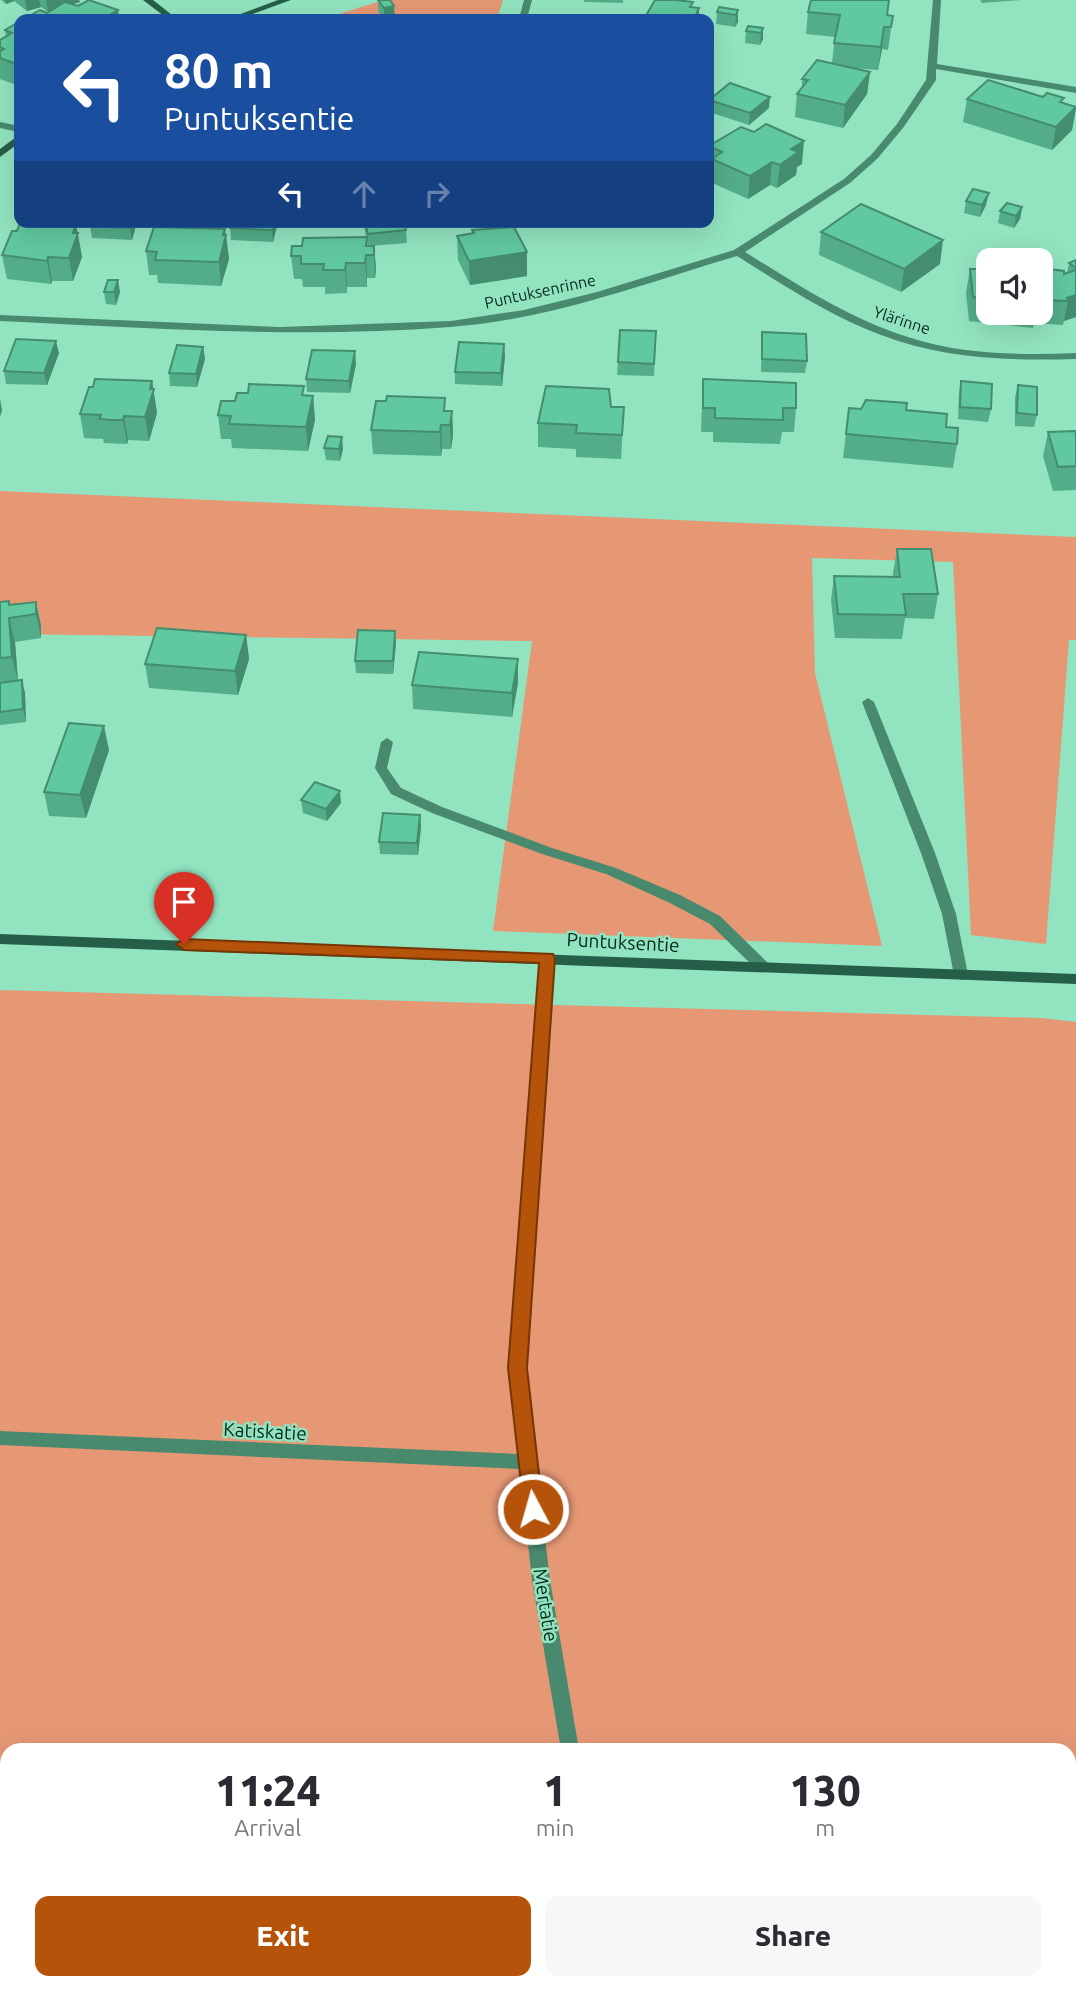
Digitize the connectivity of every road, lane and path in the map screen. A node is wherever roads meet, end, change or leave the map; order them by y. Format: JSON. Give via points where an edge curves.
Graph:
{"nodes":[{"id":1,"x":147,"y":0,"type":"edge"},
{"id":2,"x":287,"y":0,"type":"edge"},
{"id":3,"x":937,"y":0,"type":"edge"},
{"id":4,"x":166,"y":14,"type":"edge"},
{"id":5,"x":246,"y":14,"type":"edge"},
{"id":6,"x":934,"y":66,"type":"junction"},
{"id":7,"x":1076,"y":90,"type":"edge"},
{"id":8,"x":14,"y":142,"type":"edge"},
{"id":9,"x":0,"y":155,"type":"edge"},
{"id":10,"x":738,"y":252,"type":"junction"},
{"id":11,"x":0,"y":318,"type":"edge"},
{"id":12,"x":1076,"y":356,"type":"edge"},
{"id":13,"x":868,"y":702,"type":"dead end"},
{"id":14,"x":387,"y":742,"type":"dead end"},
{"id":15,"x":0,"y":939,"type":"edge"},
{"id":16,"x":547,"y":958,"type":"junction"},
{"id":17,"x":763,"y":967,"type":"junction"},
{"id":18,"x":961,"y":975,"type":"junction"},
{"id":19,"x":1076,"y":979,"type":"edge"},
{"id":20,"x":0,"y":1438,"type":"edge"},
{"id":21,"x":528,"y":1462,"type":"junction"},
{"id":22,"x":569,"y":1743,"type":"edge"}],
"edges":[{"from":1,"to":4,"type":"street"},
{"from":2,"to":5,"type":"street"},
{"from":3,"to":6,"type":"street","name":"Puntuksenrinne"},
{"from":6,"to":7,"type":"street"},
{"from":6,"to":10,"type":"street","name":"Puntuksenrinne","via":[[921,96],[874,157],[810,207]]},
{"from":8,"to":9,"type":"street"},
{"from":10,"to":11,"type":"street","name":"Puntuksenrinne","via":[[601,294],[524,313],[451,324],[281,330]]},
{"from":10,"to":12,"type":"street","name":"Ylärinne","via":[[844,316],[888,335],[974,353]]},
{"from":13,"to":18,"type":"street","via":[[949,914]]},
{"from":14,"to":17,"type":"street","via":[[381,768],[396,791],[487,830],[611,871],[675,899],[715,920]]},
{"from":15,"to":16,"type":"street","name":"Puntuksentie"},
{"from":16,"to":17,"type":"street","name":"Puntuksentie"},
{"from":16,"to":21,"type":"street","name":"Mertatie","via":[[517,1368]]},
{"from":17,"to":18,"type":"street","name":"Puntuksentie"},
{"from":18,"to":19,"type":"street","name":"Puntuksentie"},
{"from":20,"to":21,"type":"street","name":"Katiskatie"},
{"from":21,"to":22,"type":"street","name":"Mertatie","via":[[541,1580]]}]}
